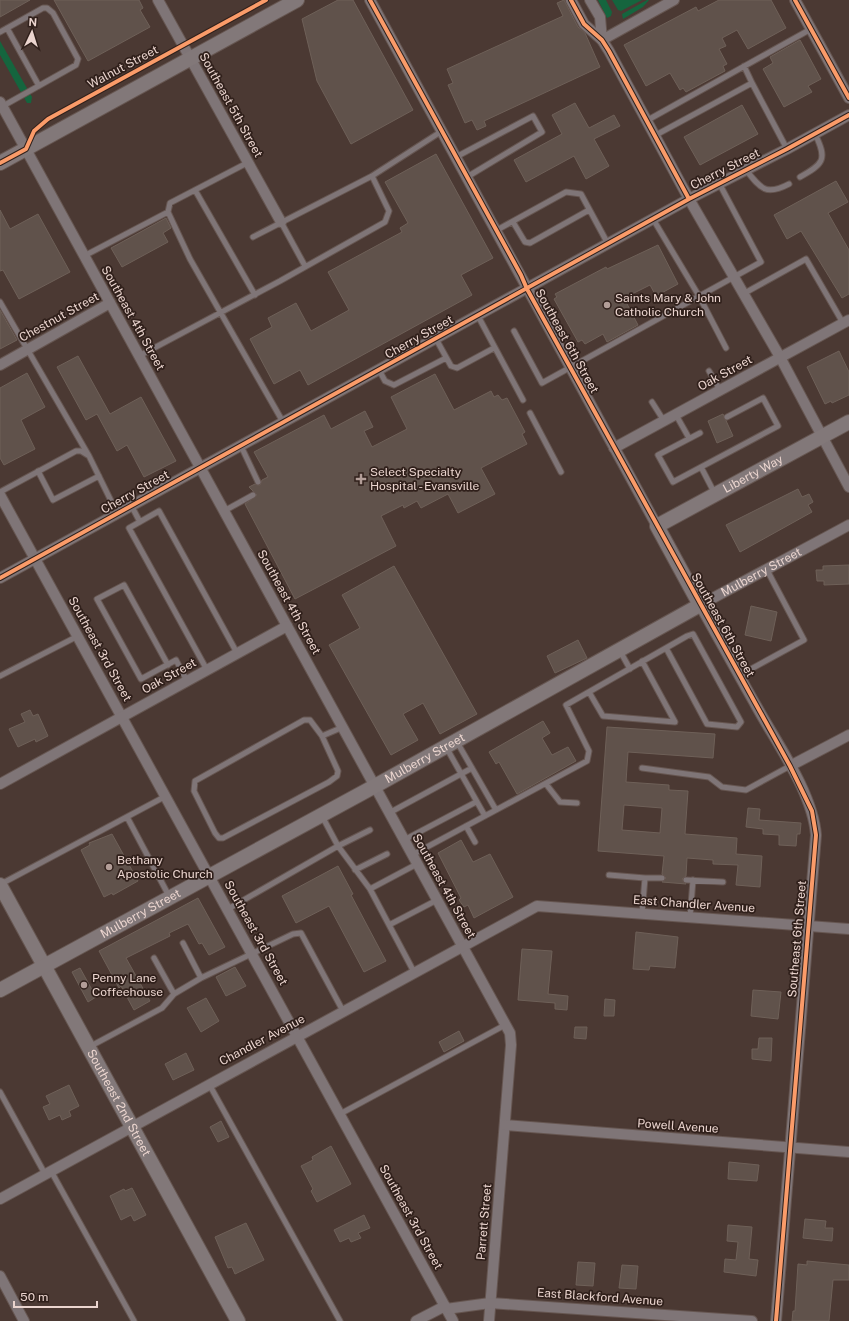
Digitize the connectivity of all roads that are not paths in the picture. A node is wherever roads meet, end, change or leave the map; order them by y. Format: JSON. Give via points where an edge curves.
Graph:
{"nodes":[{"id":1,"x":158,"y":0,"type":"edge"},
{"id":2,"x":297,"y":0,"type":"edge"},
{"id":3,"x":370,"y":0,"type":"edge"},
{"id":4,"x":571,"y":0,"type":"edge"},
{"id":5,"x":590,"y":0,"type":"edge"},
{"id":6,"x":674,"y":0,"type":"edge"},
{"id":7,"x":795,"y":0,"type":"edge"},
{"id":8,"x":7,"y":28,"type":"junction"},
{"id":9,"x":811,"y":29,"type":"junction"},
{"id":10,"x":0,"y":32,"type":"edge"},
{"id":11,"x":602,"y":40,"type":"junction"},
{"id":12,"x":190,"y":58,"type":"junction"},
{"id":13,"x":744,"y":66,"type":"junction"},
{"id":14,"x":752,"y":83,"type":"junction"},
{"id":15,"x":39,"y":86,"type":"junction"},
{"id":16,"x":849,"y":98,"type":"edge"},
{"id":17,"x":1,"y":104,"type":"edge"},
{"id":18,"x":849,"y":115,"type":"edge"},
{"id":19,"x":646,"y":121,"type":"junction"},
{"id":20,"x":442,"y":131,"type":"junction"},
{"id":21,"x":815,"y":134,"type":"junction"},
{"id":22,"x":654,"y":136,"type":"junction"},
{"id":23,"x":26,"y":149,"type":"junction"},
{"id":24,"x":788,"y":149,"type":"junction"},
{"id":25,"x":456,"y":157,"type":"junction"},
{"id":26,"x":247,"y":162,"type":"junction"},
{"id":27,"x":0,"y":164,"type":"edge"},
{"id":28,"x":746,"y":170,"type":"junction"},
{"id":29,"x":372,"y":176,"type":"junction"},
{"id":30,"x":468,"y":177,"type":"junction"},
{"id":31,"x":800,"y":177,"type":"dead end"},
{"id":32,"x":719,"y":183,"type":"junction"},
{"id":33,"x":789,"y":184,"type":"dead end"},
{"id":34,"x":195,"y":190,"type":"junction"},
{"id":35,"x":689,"y":199,"type":"junction"},
{"id":36,"x":589,"y":210,"type":"junction"},
{"id":37,"x":168,"y":212,"type":"junction"},
{"id":38,"x":653,"y":218,"type":"junction"},
{"id":39,"x":281,"y":222,"type":"junction"},
{"id":40,"x":513,"y":222,"type":"junction"},
{"id":41,"x":497,"y":230,"type":"junction"},
{"id":42,"x":253,"y":237,"type":"dead end"},
{"id":43,"x":608,"y":244,"type":"junction"},
{"id":44,"x":84,"y":256,"type":"junction"},
{"id":45,"x":305,"y":266,"type":"junction"},
{"id":46,"x":733,"y":276,"type":"junction"},
{"id":47,"x":527,"y":289,"type":"junction"},
{"id":48,"x":255,"y":294,"type":"junction"},
{"id":49,"x":743,"y":294,"type":"junction"},
{"id":50,"x":699,"y":296,"type":"junction"},
{"id":51,"x":0,"y":302,"type":"edge"},
{"id":52,"x":110,"y":303,"type":"junction"},
{"id":53,"x":222,"y":313,"type":"junction"},
{"id":54,"x":478,"y":316,"type":"junction"},
{"id":55,"x":846,"y":322,"type":"edge"},
{"id":56,"x":514,"y":330,"type":"dead end"},
{"id":57,"x":436,"y":339,"type":"junction"},
{"id":58,"x":494,"y":348,"type":"junction"},
{"id":59,"x":726,"y":348,"type":"dead end"},
{"id":60,"x":27,"y":350,"type":"junction"},
{"id":61,"x":139,"y":356,"type":"junction"},
{"id":62,"x":780,"y":357,"type":"junction"},
{"id":63,"x":446,"y":358,"type":"junction"},
{"id":64,"x":0,"y":365,"type":"edge"},
{"id":65,"x":570,"y":369,"type":"junction"},
{"id":66,"x":379,"y":370,"type":"junction"},
{"id":67,"x":709,"y":372,"type":"dead end"},
{"id":68,"x":720,"y":390,"type":"junction"},
{"id":69,"x":523,"y":400,"type":"dead end"},
{"id":70,"x":652,"y":402,"type":"dead end"},
{"id":71,"x":530,"y":413,"type":"dead end"},
{"id":72,"x":676,"y":415,"type":"junction"},
{"id":73,"x":728,"y":417,"type":"dead end"},
{"id":74,"x":283,"y":422,"type":"junction"},
{"id":75,"x":664,"y":422,"type":"junction"},
{"id":76,"x":849,"y":422,"type":"edge"},
{"id":77,"x":700,"y":433,"type":"dead end"},
{"id":78,"x":822,"y":437,"type":"junction"},
{"id":79,"x":689,"y":438,"type":"junction"},
{"id":80,"x":242,"y":446,"type":"junction"},
{"id":81,"x":614,"y":448,"type":"junction"},
{"id":82,"x":88,"y":456,"type":"junction"},
{"id":83,"x":701,"y":467,"type":"junction"},
{"id":84,"x":200,"y":468,"type":"junction"},
{"id":85,"x":38,"y":472,"type":"junction"},
{"id":86,"x":561,"y":472,"type":"dead end"},
{"id":87,"x":98,"y":476,"type":"junction"},
{"id":88,"x":258,"y":482,"type":"dead end"},
{"id":89,"x":849,"y":487,"type":"edge"},
{"id":90,"x":0,"y":493,"type":"edge"},
{"id":91,"x":715,"y":494,"type":"junction"},
{"id":92,"x":253,"y":495,"type":"dead end"},
{"id":93,"x":131,"y":505,"type":"junction"},
{"id":94,"x":224,"y":511,"type":"junction"},
{"id":95,"x":117,"y":513,"type":"junction"},
{"id":96,"x":140,"y":522,"type":"junction"},
{"id":97,"x":849,"y":525,"type":"edge"},
{"id":98,"x":657,"y":526,"type":"junction"},
{"id":99,"x":35,"y":558,"type":"junction"},
{"id":100,"x":767,"y":570,"type":"junction"},
{"id":101,"x":0,"y":578,"type":"edge"},
{"id":102,"x":700,"y":605,"type":"junction"},
{"id":103,"x":287,"y":626,"type":"junction"},
{"id":104,"x":78,"y":636,"type":"junction"},
{"id":105,"x":666,"y":648,"type":"junction"},
{"id":106,"x":619,"y":650,"type":"junction"},
{"id":107,"x":237,"y":653,"type":"junction"},
{"id":108,"x":642,"y":661,"type":"junction"},
{"id":109,"x":168,"y":665,"type":"junction"},
{"id":110,"x":630,"y":668,"type":"junction"},
{"id":111,"x":207,"y":670,"type":"junction"},
{"id":112,"x":740,"y":675,"type":"junction"},
{"id":113,"x":0,"y":676,"type":"edge"},
{"id":114,"x":187,"y":681,"type":"junction"},
{"id":115,"x":589,"y":692,"type":"junction"},
{"id":116,"x":122,"y":717,"type":"junction"},
{"id":117,"x":343,"y":728,"type":"junction"},
{"id":118,"x":849,"y":735,"type":"edge"},
{"id":119,"x":322,"y":736,"type":"junction"},
{"id":120,"x":451,"y":744,"type":"junction"},
{"id":121,"x":790,"y":766,"type":"junction"},
{"id":122,"x":472,"y":768,"type":"junction"},
{"id":123,"x":642,"y":768,"type":"dead end"},
{"id":124,"x":462,"y":775,"type":"junction"},
{"id":125,"x":0,"y":784,"type":"edge"},
{"id":126,"x":546,"y":784,"type":"junction"},
{"id":127,"x":375,"y":786,"type":"junction"},
{"id":128,"x":166,"y":796,"type":"junction"},
{"id":129,"x":476,"y":802,"type":"junction"},
{"id":130,"x":577,"y":803,"type":"dead end"},
{"id":131,"x":496,"y":810,"type":"junction"},
{"id":132,"x":390,"y":813,"type":"junction"},
{"id":133,"x":322,"y":815,"type":"junction"},
{"id":134,"x":485,"y":816,"type":"junction"},
{"id":135,"x":127,"y":817,"type":"junction"},
{"id":136,"x":466,"y":826,"type":"junction"},
{"id":137,"x":370,"y":830,"type":"dead end"},
{"id":138,"x":404,"y":840,"type":"junction"},
{"id":139,"x":476,"y":842,"type":"dead end"},
{"id":140,"x":338,"y":846,"type":"junction"},
{"id":141,"x":387,"y":854,"type":"dead end"},
{"id":142,"x":415,"y":860,"type":"junction"},
{"id":143,"x":356,"y":870,"type":"junction"},
{"id":144,"x":609,"y":875,"type":"dead end"},
{"id":145,"x":210,"y":876,"type":"junction"},
{"id":146,"x":645,"y":878,"type":"junction"},
{"id":147,"x":662,"y":878,"type":"dead end"},
{"id":148,"x":686,"y":880,"type":"dead end"},
{"id":149,"x":693,"y":880,"type":"junction"},
{"id":150,"x":723,"y":882,"type":"dead end"},
{"id":151,"x":0,"y":885,"type":"edge"},
{"id":152,"x":370,"y":889,"type":"junction"},
{"id":153,"x":169,"y":897,"type":"junction"},
{"id":154,"x":437,"y":900,"type":"junction"},
{"id":155,"x":537,"y":906,"type":"joint"},
{"id":156,"x":228,"y":909,"type":"junction"},
{"id":157,"x":642,"y":913,"type":"junction"},
{"id":158,"x":690,"y":917,"type":"junction"},
{"id":159,"x":389,"y":925,"type":"junction"},
{"id":160,"x":808,"y":926,"type":"junction"},
{"id":161,"x":849,"y":929,"type":"edge"},
{"id":162,"x":183,"y":943,"type":"dead end"},
{"id":163,"x":462,"y":946,"type":"junction"},
{"id":164,"x":252,"y":953,"type":"junction"},
{"id":165,"x":154,"y":958,"type":"dead end"},
{"id":166,"x":44,"y":965,"type":"junction"},
{"id":167,"x":414,"y":972,"type":"junction"},
{"id":168,"x":201,"y":978,"type":"junction"},
{"id":169,"x":0,"y":990,"type":"edge"},
{"id":170,"x":174,"y":994,"type":"junction"},
{"id":171,"x":343,"y":1011,"type":"junction"},
{"id":172,"x":505,"y":1025,"type":"junction"},
{"id":173,"x":297,"y":1036,"type":"junction"},
{"id":174,"x":88,"y":1047,"type":"junction"},
{"id":175,"x":209,"y":1084,"type":"junction"},
{"id":176,"x":0,"y":1092,"type":"edge"},
{"id":177,"x":340,"y":1114,"type":"junction"},
{"id":178,"x":504,"y":1125,"type":"junction"},
{"id":179,"x":131,"y":1126,"type":"junction"},
{"id":180,"x":790,"y":1147,"type":"junction"},
{"id":181,"x":849,"y":1152,"type":"edge"},
{"id":182,"x":48,"y":1172,"type":"junction"},
{"id":183,"x":0,"y":1199,"type":"edge"},
{"id":184,"x":0,"y":1276,"type":"edge"},
{"id":185,"x":490,"y":1303,"type":"junction"},
{"id":186,"x":445,"y":1308,"type":"junction"},
{"id":187,"x":24,"y":1321,"type":"edge"},
{"id":188,"x":134,"y":1321,"type":"edge"},
{"id":189,"x":238,"y":1321,"type":"edge"},
{"id":190,"x":340,"y":1321,"type":"edge"},
{"id":191,"x":416,"y":1321,"type":"edge"},
{"id":192,"x":453,"y":1321,"type":"edge"},
{"id":193,"x":489,"y":1321,"type":"edge"},
{"id":194,"x":752,"y":1321,"type":"edge"},
{"id":195,"x":776,"y":1321,"type":"edge"}],
"edges":[{"from":1,"to":12,"type":"street","name":"Southeast 5th Street"},
{"from":2,"to":12,"type":"street","name":"Walnut Street"},
{"from":3,"to":20,"type":"street","name":"Southeast 6th Street"},
{"from":4,"to":11,"type":"street","via":[[584,24]]},
{"from":5,"to":11,"type":"street","via":[[600,17]]},
{"from":6,"to":11,"type":"street"},
{"from":7,"to":9,"type":"street"},
{"from":8,"to":10,"type":"lane"},
{"from":8,"to":15,"type":"lane"},
{"from":8,"to":15,"type":"lane","via":[[43,8],[53,13],[78,63]]},
{"from":9,"to":13,"type":"lane"},
{"from":9,"to":16,"type":"street"},
{"from":11,"to":19,"type":"street"},
{"from":12,"to":23,"type":"street","name":"Walnut Street"},
{"from":12,"to":26,"type":"street","name":"Southeast 5th Street"},
{"from":13,"to":14,"type":"lane"},
{"from":13,"to":19,"type":"lane"},
{"from":14,"to":22,"type":"lane"},
{"from":14,"to":24,"type":"lane"},
{"from":15,"to":17,"type":"lane"},
{"from":17,"to":23,"type":"street","name":"Southeast 4th Street"},
{"from":18,"to":21,"type":"street","name":"Cherry Street"},
{"from":19,"to":22,"type":"street"},
{"from":20,"to":25,"type":"street","name":"Southeast 6th Street"},
{"from":20,"to":29,"type":"lane"},
{"from":21,"to":24,"type":"street","name":"Cherry Street"},
{"from":21,"to":31,"type":"lane","via":[[822,158],[818,167]]},
{"from":22,"to":35,"type":"street"},
{"from":23,"to":27,"type":"street","name":"Walnut Street"},
{"from":23,"to":44,"type":"street","name":"Southeast 4th Street"},
{"from":24,"to":28,"type":"street","name":"Cherry Street"},
{"from":25,"to":30,"type":"street","name":"Southeast 6th Street"},
{"from":25,"to":30,"type":"lane","via":[[533,116],[542,132]]},
{"from":26,"to":34,"type":"lane"},
{"from":26,"to":39,"type":"street","name":"Southeast 5th Street"},
{"from":28,"to":32,"type":"street","name":"Cherry Street"},
{"from":28,"to":33,"type":"lane","via":[[757,184],[768,191]]},
{"from":29,"to":39,"type":"lane"},
{"from":29,"to":45,"type":"lane","via":[[389,210],[385,222]]},
{"from":30,"to":41,"type":"street","name":"Southeast 6th Street"},
{"from":32,"to":35,"type":"street","name":"Cherry Street"},
{"from":32,"to":46,"type":"lane","via":[[761,262]]},
{"from":34,"to":37,"type":"lane","via":[[170,203]]},
{"from":34,"to":48,"type":"lane"},
{"from":35,"to":38,"type":"street","name":"Cherry Street"},
{"from":35,"to":46,"type":"street"},
{"from":36,"to":40,"type":"lane","via":[[581,194],[566,192]]},
{"from":36,"to":40,"type":"lane","via":[[530,243],[525,242]]},
{"from":36,"to":43,"type":"lane"},
{"from":37,"to":44,"type":"lane"},
{"from":37,"to":53,"type":"lane","via":[[190,259]]},
{"from":38,"to":43,"type":"street","name":"Cherry Street"},
{"from":38,"to":50,"type":"lane"},
{"from":39,"to":42,"type":"lane"},
{"from":39,"to":45,"type":"lane"},
{"from":40,"to":41,"type":"lane"},
{"from":41,"to":47,"type":"street","name":"Southeast 6th Street"},
{"from":43,"to":47,"type":"street","name":"Cherry Street"},
{"from":44,"to":52,"type":"street","name":"Southeast 4th Street"},
{"from":45,"to":48,"type":"lane"},
{"from":46,"to":49,"type":"street"},
{"from":46,"to":50,"type":"lane"},
{"from":47,"to":54,"type":"street","name":"Cherry Street"},
{"from":47,"to":65,"type":"street","name":"Southeast 6th Street"},
{"from":48,"to":53,"type":"lane"},
{"from":49,"to":55,"type":"lane","via":[[806,259]]},
{"from":49,"to":62,"type":"street"},
{"from":50,"to":59,"type":"lane"},
{"from":50,"to":65,"type":"lane"},
{"from":51,"to":60,"type":"lane"},
{"from":52,"to":60,"type":"street","name":"Chestnut Street"},
{"from":52,"to":61,"type":"street","name":"Southeast 4th Street"},
{"from":53,"to":61,"type":"lane"},
{"from":53,"to":74,"type":"lane"},
{"from":54,"to":57,"type":"street","name":"Cherry Street"},
{"from":54,"to":58,"type":"lane"},
{"from":55,"to":62,"type":"street","name":"Oak Street"},
{"from":56,"to":65,"type":"lane","via":[[542,383]]},
{"from":57,"to":63,"type":"lane"},
{"from":57,"to":66,"type":"street","name":"Cherry Street"},
{"from":58,"to":63,"type":"lane","via":[[457,368],[451,366]]},
{"from":58,"to":69,"type":"lane"},
{"from":60,"to":64,"type":"street","name":"Chestnut Street"},
{"from":60,"to":82,"type":"lane"},
{"from":61,"to":84,"type":"street","name":"Southeast 4th Street"},
{"from":62,"to":68,"type":"street","name":"Oak Street"},
{"from":62,"to":78,"type":"street"},
{"from":63,"to":66,"type":"lane","via":[[394,385],[385,381]]},
{"from":65,"to":81,"type":"street","name":"Southeast 6th Street"},
{"from":66,"to":74,"type":"street","name":"Cherry Street"},
{"from":67,"to":68,"type":"lane"},
{"from":68,"to":72,"type":"street","name":"Oak Street"},
{"from":70,"to":75,"type":"lane"},
{"from":71,"to":86,"type":"lane"},
{"from":72,"to":75,"type":"street","name":"Oak Street"},
{"from":72,"to":79,"type":"lane"},
{"from":73,"to":83,"type":"lane","via":[[763,398],[778,426]]},
{"from":74,"to":80,"type":"street","name":"Cherry Street"},
{"from":75,"to":81,"type":"street","name":"Oak Street"},
{"from":76,"to":78,"type":"street","name":"Liberty Way"},
{"from":77,"to":79,"type":"lane"},
{"from":78,"to":89,"type":"street"},
{"from":78,"to":91,"type":"street","name":"Liberty Way"},
{"from":79,"to":83,"type":"lane","via":[[658,455],[673,482]]},
{"from":80,"to":84,"type":"street","name":"Cherry Street"},
{"from":80,"to":88,"type":"lane"},
{"from":81,"to":98,"type":"street","name":"Southeast 6th Street"},
{"from":82,"to":85,"type":"lane","via":[[76,451]]},
{"from":82,"to":87,"type":"lane"},
{"from":83,"to":91,"type":"lane"},
{"from":84,"to":93,"type":"street","name":"Cherry Street"},
{"from":84,"to":94,"type":"street","name":"Southeast 4th Street"},
{"from":85,"to":87,"type":"lane","via":[[53,500]]},
{"from":85,"to":90,"type":"lane"},
{"from":87,"to":95,"type":"lane"},
{"from":90,"to":99,"type":"street","name":"Southeast 3rd Street"},
{"from":91,"to":98,"type":"street","name":"Liberty Way"},
{"from":92,"to":94,"type":"lane"},
{"from":93,"to":95,"type":"street","name":"Cherry Street"},
{"from":93,"to":96,"type":"lane"},
{"from":94,"to":103,"type":"street","name":"Southeast 4th Street"},
{"from":95,"to":99,"type":"street","name":"Cherry Street"},
{"from":96,"to":107,"type":"lane","via":[[159,511]]},
{"from":96,"to":111,"type":"lane","via":[[129,528]]},
{"from":97,"to":100,"type":"street","name":"Mulberry Street"},
{"from":98,"to":102,"type":"street","name":"Southeast 6th Street"},
{"from":99,"to":101,"type":"street","name":"Cherry Street"},
{"from":99,"to":104,"type":"street","name":"Southeast 3rd Street"},
{"from":100,"to":102,"type":"street","name":"Mulberry Street"},
{"from":100,"to":112,"type":"lane","via":[[804,640]]},
{"from":102,"to":106,"type":"street","name":"Mulberry Street"},
{"from":102,"to":112,"type":"street","name":"Southeast 6th Street"},
{"from":103,"to":107,"type":"street","name":"Oak Street"},
{"from":103,"to":117,"type":"street","name":"Southeast 4th Street"},
{"from":104,"to":113,"type":"lane"},
{"from":104,"to":116,"type":"street","name":"Southeast 3rd Street"},
{"from":105,"to":105,"type":"lane","via":[[694,634],[741,722],[737,726],[707,724]]},
{"from":105,"to":108,"type":"lane"},
{"from":106,"to":110,"type":"lane"},
{"from":106,"to":120,"type":"street","name":"Mulberry Street"},
{"from":107,"to":111,"type":"street","name":"Oak Street"},
{"from":108,"to":110,"type":"lane"},
{"from":108,"to":115,"type":"lane","via":[[675,722],[603,716]]},
{"from":109,"to":109,"type":"lane","via":[[141,679],[97,599],[124,585]]},
{"from":109,"to":114,"type":"lane","via":[[176,660]]},
{"from":110,"to":115,"type":"lane"},
{"from":111,"to":114,"type":"street","name":"Oak Street"},
{"from":112,"to":121,"type":"street","name":"Southeast 6th Street"},
{"from":114,"to":116,"type":"street","name":"Oak Street"},
{"from":115,"to":126,"type":"lane","via":[[566,705],[589,751],[587,761]]},
{"from":116,"to":125,"type":"street","name":"Oak Street"},
{"from":116,"to":128,"type":"street","name":"Southeast 3rd Street"},
{"from":117,"to":119,"type":"lane"},
{"from":117,"to":127,"type":"street","name":"Southeast 4th Street"},
{"from":118,"to":121,"type":"street"},
{"from":119,"to":119,"type":"lane","via":[[336,765],[337,776],[223,838],[214,833],[194,791],[195,781],[304,720],[310,720]]},
{"from":120,"to":122,"type":"lane"},
{"from":120,"to":124,"type":"lane"},
{"from":120,"to":127,"type":"street","name":"Mulberry Street"},
{"from":121,"to":123,"type":"lane","via":[[746,790],[722,787],[709,777]]},
{"from":121,"to":160,"type":"street","name":"Southeast 6th Street","via":[[815,819],[816,835]]},
{"from":122,"to":124,"type":"lane"},
{"from":122,"to":131,"type":"lane"},
{"from":124,"to":129,"type":"lane"},
{"from":124,"to":132,"type":"lane"},
{"from":126,"to":130,"type":"lane","via":[[560,802]]},
{"from":126,"to":131,"type":"lane"},
{"from":127,"to":132,"type":"street","name":"Southeast 4th Street"},
{"from":127,"to":133,"type":"street","name":"Mulberry Street"},
{"from":128,"to":135,"type":"lane"},
{"from":128,"to":145,"type":"street","name":"Southeast 3rd Street"},
{"from":129,"to":134,"type":"lane"},
{"from":129,"to":138,"type":"lane"},
{"from":131,"to":134,"type":"lane"},
{"from":132,"to":138,"type":"street","name":"Southeast 4th Street"},
{"from":133,"to":140,"type":"lane"},
{"from":133,"to":145,"type":"street","name":"Mulberry Street"},
{"from":134,"to":136,"type":"lane"},
{"from":135,"to":151,"type":"lane"},
{"from":135,"to":153,"type":"lane"},
{"from":136,"to":139,"type":"lane"},
{"from":136,"to":142,"type":"lane"},
{"from":137,"to":140,"type":"lane"},
{"from":138,"to":142,"type":"street","name":"Southeast 4th Street"},
{"from":140,"to":143,"type":"lane"},
{"from":140,"to":156,"type":"lane"},
{"from":141,"to":143,"type":"lane"},
{"from":142,"to":152,"type":"lane"},
{"from":142,"to":154,"type":"street","name":"Southeast 4th Street"},
{"from":143,"to":152,"type":"lane"},
{"from":144,"to":146,"type":"lane"},
{"from":145,"to":153,"type":"street","name":"Mulberry Street"},
{"from":145,"to":156,"type":"street","name":"Southeast 3rd Street"},
{"from":146,"to":147,"type":"lane"},
{"from":146,"to":157,"type":"lane"},
{"from":148,"to":149,"type":"lane"},
{"from":149,"to":150,"type":"lane"},
{"from":149,"to":158,"type":"lane"},
{"from":151,"to":166,"type":"street","name":"Southeast 2nd Street"},
{"from":152,"to":159,"type":"lane"},
{"from":153,"to":166,"type":"street","name":"Mulberry Street"},
{"from":154,"to":159,"type":"lane"},
{"from":154,"to":163,"type":"street","name":"Southeast 4th Street"},
{"from":155,"to":157,"type":"street","name":"East Chandler Avenue"},
{"from":155,"to":163,"type":"street","name":"Chandler Avenue"},
{"from":156,"to":164,"type":"street","name":"Southeast 3rd Street"},
{"from":157,"to":158,"type":"street","name":"East Chandler Avenue"},
{"from":158,"to":160,"type":"street","name":"East Chandler Avenue"},
{"from":159,"to":167,"type":"lane"},
{"from":160,"to":161,"type":"street","name":"East Chandler Avenue"},
{"from":160,"to":180,"type":"street","name":"Southeast 6th Street"},
{"from":162,"to":168,"type":"lane"},
{"from":163,"to":167,"type":"street","name":"Chandler Avenue"},
{"from":163,"to":172,"type":"street","name":"Southeast 4th Street"},
{"from":164,"to":168,"type":"lane"},
{"from":164,"to":171,"type":"lane","via":[[293,934],[301,933]]},
{"from":164,"to":173,"type":"street","name":"Southeast 3rd Street"},
{"from":165,"to":170,"type":"lane"},
{"from":166,"to":169,"type":"street","name":"Mulberry Street"},
{"from":166,"to":174,"type":"street","name":"Southeast 2nd Street"},
{"from":167,"to":171,"type":"street","name":"Chandler Avenue"},
{"from":168,"to":170,"type":"lane"},
{"from":170,"to":174,"type":"lane","via":[[162,1008]]},
{"from":171,"to":173,"type":"street","name":"Chandler Avenue"},
{"from":172,"to":177,"type":"lane"},
{"from":172,"to":178,"type":"street","name":"Southeast 4th Street","via":[[511,1037]]},
{"from":173,"to":175,"type":"street","name":"Chandler Avenue"},
{"from":173,"to":177,"type":"street","name":"Southeast 3rd Street"},
{"from":174,"to":179,"type":"street","name":"Southeast 2nd Street"},
{"from":175,"to":179,"type":"street","name":"Chandler Avenue"},
{"from":175,"to":190,"type":"lane"},
{"from":176,"to":182,"type":"lane"},
{"from":177,"to":186,"type":"street","name":"Southeast 3rd Street"},
{"from":178,"to":180,"type":"street","name":"Powell Avenue"},
{"from":178,"to":185,"type":"street","name":"Parrett Street"},
{"from":179,"to":182,"type":"street","name":"Chandler Avenue"},
{"from":179,"to":189,"type":"street","name":"Southeast 2nd Street"},
{"from":180,"to":181,"type":"street","name":"Powell Avenue"},
{"from":180,"to":195,"type":"street","name":"Southeast 6th Street"},
{"from":182,"to":183,"type":"street","name":"Chandler Avenue"},
{"from":182,"to":188,"type":"lane"},
{"from":184,"to":187,"type":"street"},
{"from":185,"to":186,"type":"street","name":"East Blackford Avenue"},
{"from":185,"to":193,"type":"street","name":"Parrett Street"},
{"from":185,"to":194,"type":"street","name":"East Blackford Avenue"},
{"from":186,"to":191,"type":"street","name":"East Blackford Avenue"},
{"from":186,"to":192,"type":"street","name":"Southeast 3rd Street"}]}
